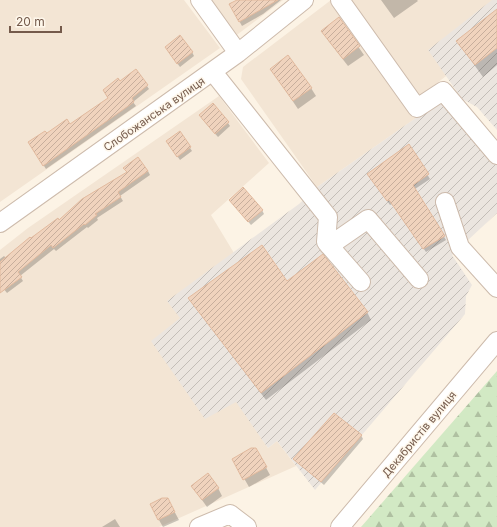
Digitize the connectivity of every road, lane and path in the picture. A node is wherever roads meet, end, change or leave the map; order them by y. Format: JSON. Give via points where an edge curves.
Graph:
{"nodes":[{"id":1,"x":200,"y":0,"type":"edge"},
{"id":2,"x":304,"y":0,"type":"edge"},
{"id":3,"x":340,"y":0,"type":"edge"},
{"id":4,"x":238,"y":53,"type":"junction"},
{"id":5,"x":213,"y":72,"type":"junction"},
{"id":6,"x":497,"y":155,"type":"edge"},
{"id":7,"x":445,"y":202,"type":"dead end"},
{"id":8,"x":0,"y":223,"type":"edge"},
{"id":9,"x":329,"y":246,"type":"junction"},
{"id":10,"x":419,"y":279,"type":"dead end"},
{"id":11,"x":361,"y":282,"type":"dead end"},
{"id":12,"x":497,"y":288,"type":"edge"},
{"id":13,"x":497,"y":341,"type":"edge"},
{"id":14,"x":199,"y":527,"type":"edge"},
{"id":15,"x":247,"y":527,"type":"edge"},
{"id":16,"x":340,"y":527,"type":"edge"}],
"edges":[{"from":1,"to":4,"type":"street"},
{"from":2,"to":4,"type":"street","name":"Слобожанська вулиця"},
{"from":3,"to":6,"type":"street","via":[[417,108],[443,91]]},
{"from":4,"to":5,"type":"street","name":"Слобожанська вулиця"},
{"from":5,"to":8,"type":"street","name":"Слобожанська вулиця"},
{"from":5,"to":9,"type":"street","via":[[328,217],[326,242]]},
{"from":7,"to":12,"type":"street","via":[[460,247]]},
{"from":9,"to":10,"type":"street","via":[[368,219]]},
{"from":9,"to":11,"type":"street"},
{"from":13,"to":16,"type":"street","name":"Декабристів вулиця"},
{"from":14,"to":15,"type":"street","via":[[230,514]]}]}
